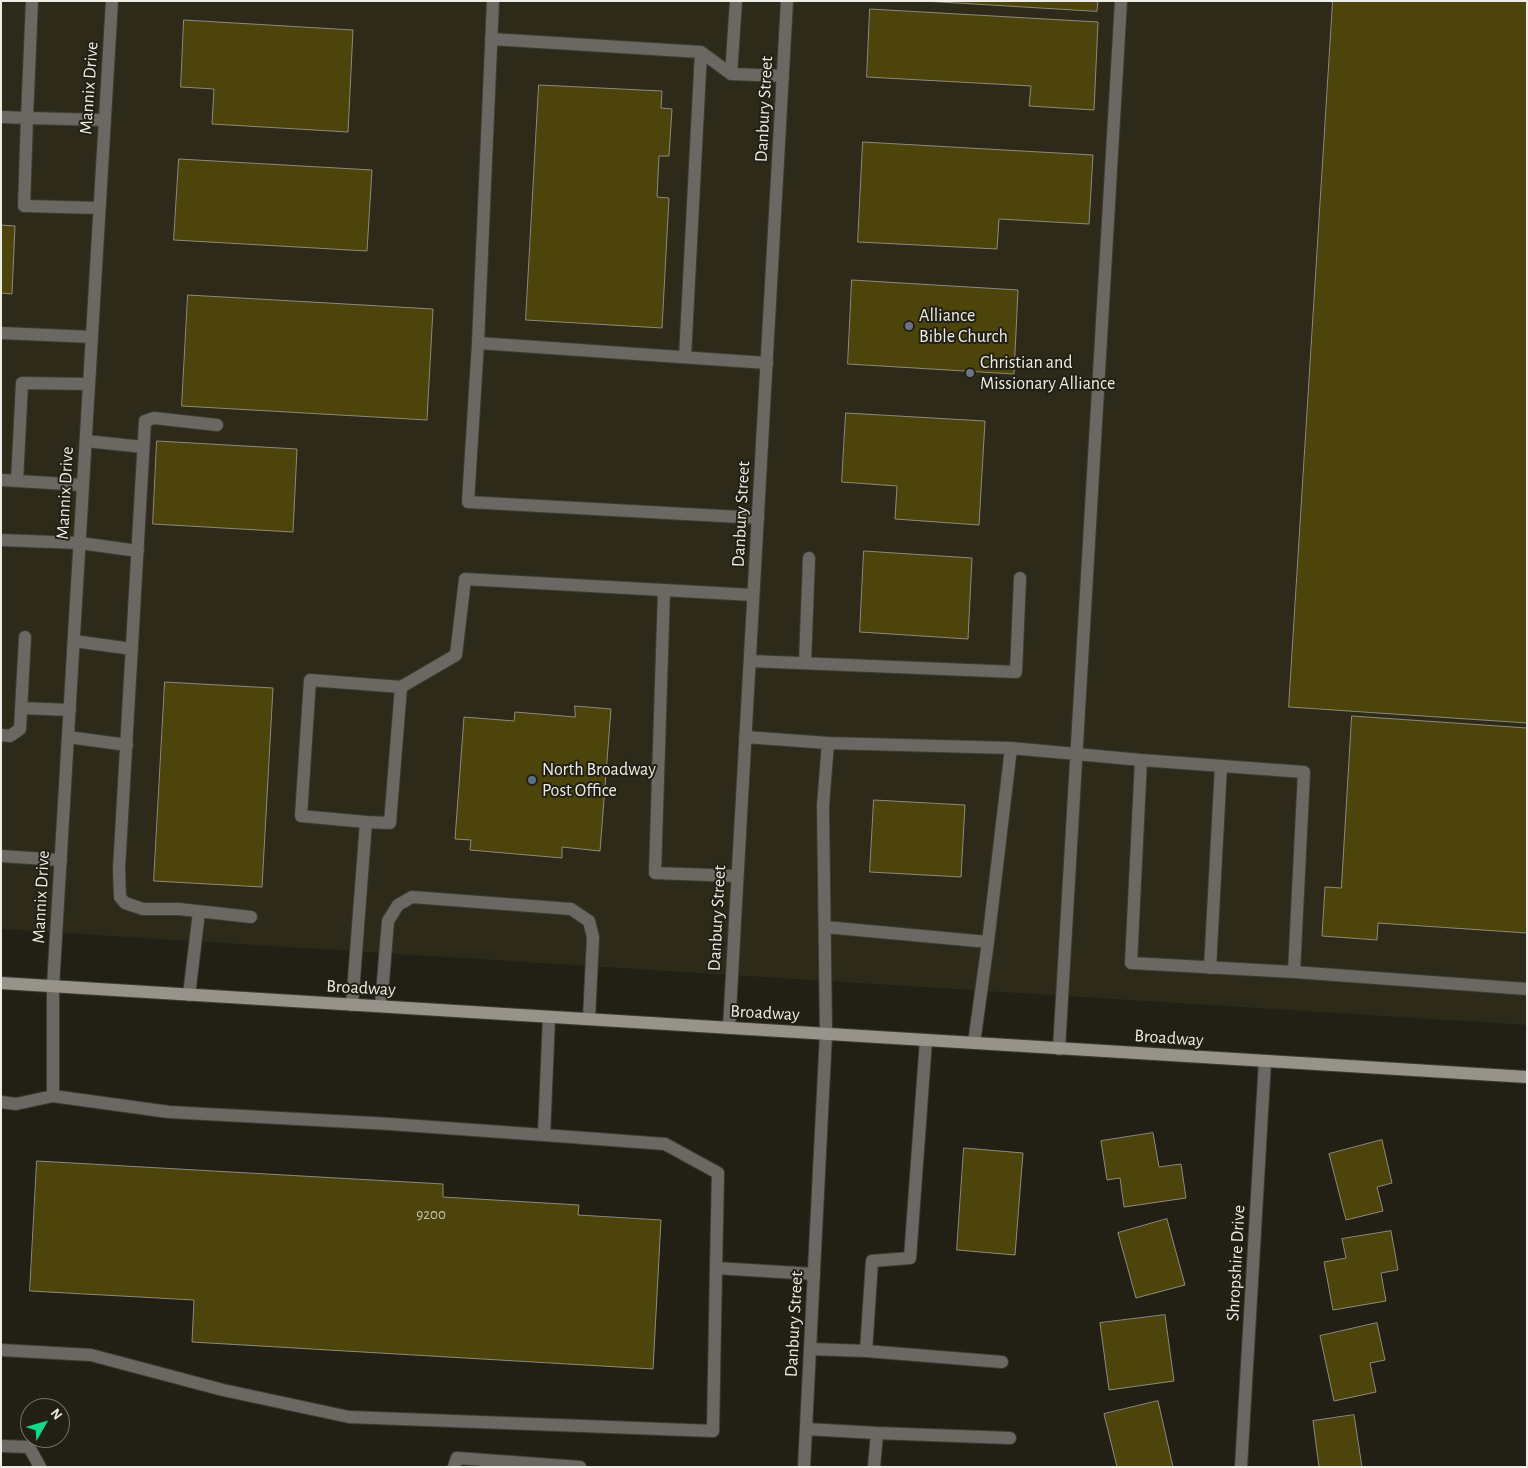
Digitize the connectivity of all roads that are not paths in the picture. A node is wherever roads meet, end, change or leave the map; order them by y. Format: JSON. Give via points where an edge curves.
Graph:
{"nodes":[{"id":1,"x":32,"y":1,"type":"edge"},
{"id":2,"x":112,"y":1,"type":"edge"},
{"id":3,"x":493,"y":1,"type":"edge"},
{"id":4,"x":736,"y":1,"type":"edge"},
{"id":5,"x":787,"y":1,"type":"edge"},
{"id":6,"x":1120,"y":1,"type":"edge"},
{"id":7,"x":491,"y":39,"type":"junction"},
{"id":8,"x":701,"y":52,"type":"junction"},
{"id":9,"x":731,"y":74,"type":"junction"},
{"id":10,"x":783,"y":76,"type":"junction"},
{"id":11,"x":1,"y":117,"type":"edge"},
{"id":12,"x":27,"y":118,"type":"junction"},
{"id":13,"x":104,"y":120,"type":"junction"},
{"id":14,"x":99,"y":208,"type":"junction"},
{"id":15,"x":1,"y":333,"type":"edge"},
{"id":16,"x":92,"y":337,"type":"junction"},
{"id":17,"x":478,"y":343,"type":"junction"},
{"id":18,"x":686,"y":357,"type":"junction"},
{"id":19,"x":767,"y":362,"type":"junction"},
{"id":20,"x":89,"y":384,"type":"junction"},
{"id":21,"x":217,"y":425,"type":"dead end"},
{"id":22,"x":86,"y":441,"type":"junction"},
{"id":23,"x":143,"y":447,"type":"junction"},
{"id":24,"x":1,"y":480,"type":"edge"},
{"id":25,"x":17,"y":481,"type":"junction"},
{"id":26,"x":83,"y":485,"type":"junction"},
{"id":27,"x":758,"y":518,"type":"junction"},
{"id":28,"x":1,"y":540,"type":"edge"},
{"id":29,"x":80,"y":543,"type":"junction"},
{"id":30,"x":138,"y":551,"type":"junction"},
{"id":31,"x":809,"y":558,"type":"dead end"},
{"id":32,"x":1020,"y":578,"type":"dead end"},
{"id":33,"x":664,"y":590,"type":"junction"},
{"id":34,"x":753,"y":595,"type":"junction"},
{"id":35,"x":25,"y":637,"type":"dead end"},
{"id":36,"x":74,"y":641,"type":"junction"},
{"id":37,"x":132,"y":649,"type":"junction"},
{"id":38,"x":750,"y":661,"type":"junction"},
{"id":39,"x":805,"y":663,"type":"junction"},
{"id":40,"x":401,"y":687,"type":"junction"},
{"id":41,"x":21,"y":708,"type":"junction"},
{"id":42,"x":70,"y":710,"type":"junction"},
{"id":43,"x":1,"y":735,"type":"edge"},
{"id":44,"x":68,"y":737,"type":"junction"},
{"id":45,"x":745,"y":737,"type":"junction"},
{"id":46,"x":828,"y":743,"type":"junction"},
{"id":47,"x":127,"y":745,"type":"junction"},
{"id":48,"x":1011,"y":748,"type":"junction"},
{"id":49,"x":1076,"y":754,"type":"junction"},
{"id":50,"x":1141,"y":760,"type":"junction"},
{"id":51,"x":1221,"y":766,"type":"junction"},
{"id":52,"x":366,"y":822,"type":"junction"},
{"id":53,"x":1,"y":856,"type":"edge"},
{"id":54,"x":61,"y":860,"type":"junction"},
{"id":55,"x":737,"y":876,"type":"junction"},
{"id":56,"x":199,"y":912,"type":"junction"},
{"id":57,"x":251,"y":917,"type":"dead end"},
{"id":58,"x":825,"y":926,"type":"junction"},
{"id":59,"x":988,"y":942,"type":"junction"},
{"id":60,"x":1210,"y":968,"type":"junction"},
{"id":61,"x":1294,"y":972,"type":"junction"},
{"id":62,"x":1,"y":983,"type":"edge"},
{"id":63,"x":53,"y":986,"type":"junction"},
{"id":64,"x":1527,"y":989,"type":"edge"},
{"id":65,"x":190,"y":995,"type":"junction"},
{"id":66,"x":352,"y":1005,"type":"junction"},
{"id":67,"x":381,"y":1006,"type":"junction"},
{"id":68,"x":549,"y":1017,"type":"junction"},
{"id":69,"x":589,"y":1019,"type":"junction"},
{"id":70,"x":729,"y":1028,"type":"junction"},
{"id":71,"x":826,"y":1034,"type":"junction"},
{"id":72,"x":926,"y":1040,"type":"junction"},
{"id":73,"x":974,"y":1043,"type":"junction"},
{"id":74,"x":1059,"y":1048,"type":"junction"},
{"id":75,"x":1265,"y":1061,"type":"junction"},
{"id":76,"x":1527,"y":1077,"type":"edge"},
{"id":77,"x":53,"y":1096,"type":"junction"},
{"id":78,"x":1,"y":1102,"type":"edge"},
{"id":79,"x":544,"y":1135,"type":"junction"},
{"id":80,"x":716,"y":1268,"type":"junction"},
{"id":81,"x":814,"y":1274,"type":"junction"},
{"id":82,"x":810,"y":1349,"type":"junction"},
{"id":83,"x":1,"y":1350,"type":"edge"},
{"id":84,"x":866,"y":1350,"type":"junction"},
{"id":85,"x":1002,"y":1362,"type":"dead end"},
{"id":86,"x":806,"y":1428,"type":"junction"},
{"id":87,"x":876,"y":1433,"type":"junction"},
{"id":88,"x":1010,"y":1438,"type":"dead end"},
{"id":89,"x":1,"y":1446,"type":"edge"},
{"id":90,"x":40,"y":1467,"type":"edge"},
{"id":91,"x":454,"y":1467,"type":"edge"},
{"id":92,"x":580,"y":1467,"type":"edge"},
{"id":93,"x":804,"y":1467,"type":"edge"},
{"id":94,"x":874,"y":1467,"type":"edge"},
{"id":95,"x":1242,"y":1467,"type":"edge"}],
"edges":[{"from":1,"to":12,"type":"street"},
{"from":2,"to":13,"type":"street","name":"Mannix Drive"},
{"from":3,"to":7,"type":"street"},
{"from":4,"to":9,"type":"street"},
{"from":5,"to":10,"type":"street","name":"Danbury Street"},
{"from":6,"to":49,"type":"street"},
{"from":7,"to":8,"type":"street"},
{"from":7,"to":17,"type":"street"},
{"from":8,"to":9,"type":"street"},
{"from":8,"to":18,"type":"street"},
{"from":9,"to":10,"type":"street"},
{"from":10,"to":19,"type":"street","name":"Danbury Street"},
{"from":11,"to":12,"type":"street"},
{"from":12,"to":13,"type":"street"},
{"from":12,"to":14,"type":"street","via":[[24,206]]},
{"from":13,"to":14,"type":"street","name":"Mannix Drive"},
{"from":14,"to":16,"type":"street","name":"Mannix Drive"},
{"from":15,"to":16,"type":"street"},
{"from":16,"to":20,"type":"street","name":"Mannix Drive"},
{"from":17,"to":18,"type":"street"},
{"from":17,"to":27,"type":"street","via":[[468,502]]},
{"from":18,"to":19,"type":"street"},
{"from":19,"to":27,"type":"street","name":"Danbury Street"},
{"from":20,"to":22,"type":"street","name":"Mannix Drive"},
{"from":20,"to":25,"type":"street","via":[[22,383]]},
{"from":21,"to":23,"type":"street","via":[[154,418],[145,421]]},
{"from":22,"to":23,"type":"street"},
{"from":22,"to":26,"type":"street","name":"Mannix Drive"},
{"from":23,"to":30,"type":"street"},
{"from":24,"to":25,"type":"street"},
{"from":25,"to":26,"type":"street"},
{"from":26,"to":29,"type":"street","name":"Mannix Drive"},
{"from":27,"to":34,"type":"street","name":"Danbury Street"},
{"from":28,"to":29,"type":"street"},
{"from":29,"to":30,"type":"street"},
{"from":29,"to":36,"type":"street","name":"Mannix Drive"},
{"from":30,"to":37,"type":"street"},
{"from":31,"to":39,"type":"street"},
{"from":32,"to":39,"type":"street","via":[[1016,672]]},
{"from":33,"to":34,"type":"street"},
{"from":33,"to":40,"type":"street","via":[[465,579],[456,655]]},
{"from":33,"to":55,"type":"street","via":[[655,873]]},
{"from":34,"to":38,"type":"street","name":"Danbury Street"},
{"from":35,"to":41,"type":"street"},
{"from":36,"to":37,"type":"street"},
{"from":36,"to":42,"type":"street","name":"Mannix Drive"},
{"from":37,"to":47,"type":"street"},
{"from":38,"to":39,"type":"street"},
{"from":38,"to":45,"type":"street","name":"Danbury Street"},
{"from":40,"to":52,"type":"street","via":[[390,823]]},
{"from":40,"to":52,"type":"street","via":[[310,680],[301,816]]},
{"from":41,"to":42,"type":"street"},
{"from":41,"to":43,"type":"street","via":[[20,729],[10,736]]},
{"from":42,"to":44,"type":"street","name":"Mannix Drive"},
{"from":44,"to":47,"type":"street"},
{"from":44,"to":54,"type":"street","name":"Mannix Drive"},
{"from":45,"to":46,"type":"street"},
{"from":45,"to":55,"type":"street","name":"Danbury Street"},
{"from":46,"to":48,"type":"street"},
{"from":46,"to":58,"type":"street","name":"Danbury Street","via":[[823,806]]},
{"from":47,"to":56,"type":"street","via":[[120,897],[125,903],[143,909]]},
{"from":48,"to":49,"type":"street"},
{"from":48,"to":59,"type":"street"},
{"from":49,"to":50,"type":"street"},
{"from":49,"to":74,"type":"street"},
{"from":50,"to":51,"type":"street"},
{"from":50,"to":60,"type":"street","via":[[1131,963]]},
{"from":51,"to":60,"type":"street"},
{"from":51,"to":61,"type":"street","via":[[1304,772]]},
{"from":52,"to":66,"type":"street"},
{"from":53,"to":54,"type":"street"},
{"from":54,"to":63,"type":"street","name":"Mannix Drive"},
{"from":55,"to":70,"type":"street","name":"Danbury Street"},
{"from":56,"to":57,"type":"street"},
{"from":56,"to":65,"type":"street"},
{"from":58,"to":59,"type":"street"},
{"from":58,"to":71,"type":"street","name":"Danbury Street"},
{"from":59,"to":73,"type":"street"},
{"from":60,"to":61,"type":"street"},
{"from":61,"to":64,"type":"street"},
{"from":62,"to":63,"type":"main road","name":"Broadway"},
{"from":63,"to":65,"type":"main road","name":"Broadway"},
{"from":63,"to":77,"type":"street","name":"Mannix Drive"},
{"from":65,"to":66,"type":"main road","name":"Broadway"},
{"from":66,"to":67,"type":"main road","name":"Broadway"},
{"from":67,"to":68,"type":"main road","name":"Broadway"},
{"from":67,"to":69,"type":"street","via":[[388,921],[398,904],[412,897],[570,909],[589,921],[593,937]]},
{"from":68,"to":69,"type":"main road","name":"Broadway"},
{"from":68,"to":79,"type":"street"},
{"from":69,"to":70,"type":"main road","name":"Broadway"},
{"from":70,"to":71,"type":"main road","name":"Broadway"},
{"from":71,"to":72,"type":"main road","name":"Broadway"},
{"from":71,"to":81,"type":"street","name":"Danbury Street"},
{"from":72,"to":73,"type":"main road","name":"Broadway"},
{"from":72,"to":84,"type":"street","via":[[910,1258],[872,1261]]},
{"from":73,"to":74,"type":"main road","name":"Broadway"},
{"from":74,"to":75,"type":"main road","name":"Broadway"},
{"from":75,"to":76,"type":"main road","name":"Broadway"},
{"from":75,"to":95,"type":"street","name":"Shropshire Drive"},
{"from":77,"to":78,"type":"street","via":[[16,1104]]},
{"from":77,"to":79,"type":"street","via":[[169,1112]]},
{"from":79,"to":80,"type":"street","via":[[665,1144],[718,1173]]},
{"from":80,"to":81,"type":"street"},
{"from":80,"to":83,"type":"street","via":[[713,1431],[349,1417],[223,1390],[91,1355]]},
{"from":81,"to":82,"type":"street","name":"Danbury Street"},
{"from":82,"to":84,"type":"street"},
{"from":82,"to":86,"type":"street","name":"Danbury Street"},
{"from":84,"to":85,"type":"street"},
{"from":86,"to":87,"type":"street"},
{"from":86,"to":93,"type":"street","name":"Danbury Street"},
{"from":87,"to":88,"type":"street"},
{"from":87,"to":94,"type":"street"},
{"from":89,"to":90,"type":"street","via":[[29,1447]]},
{"from":91,"to":92,"type":"street","via":[[457,1458]]}]}
